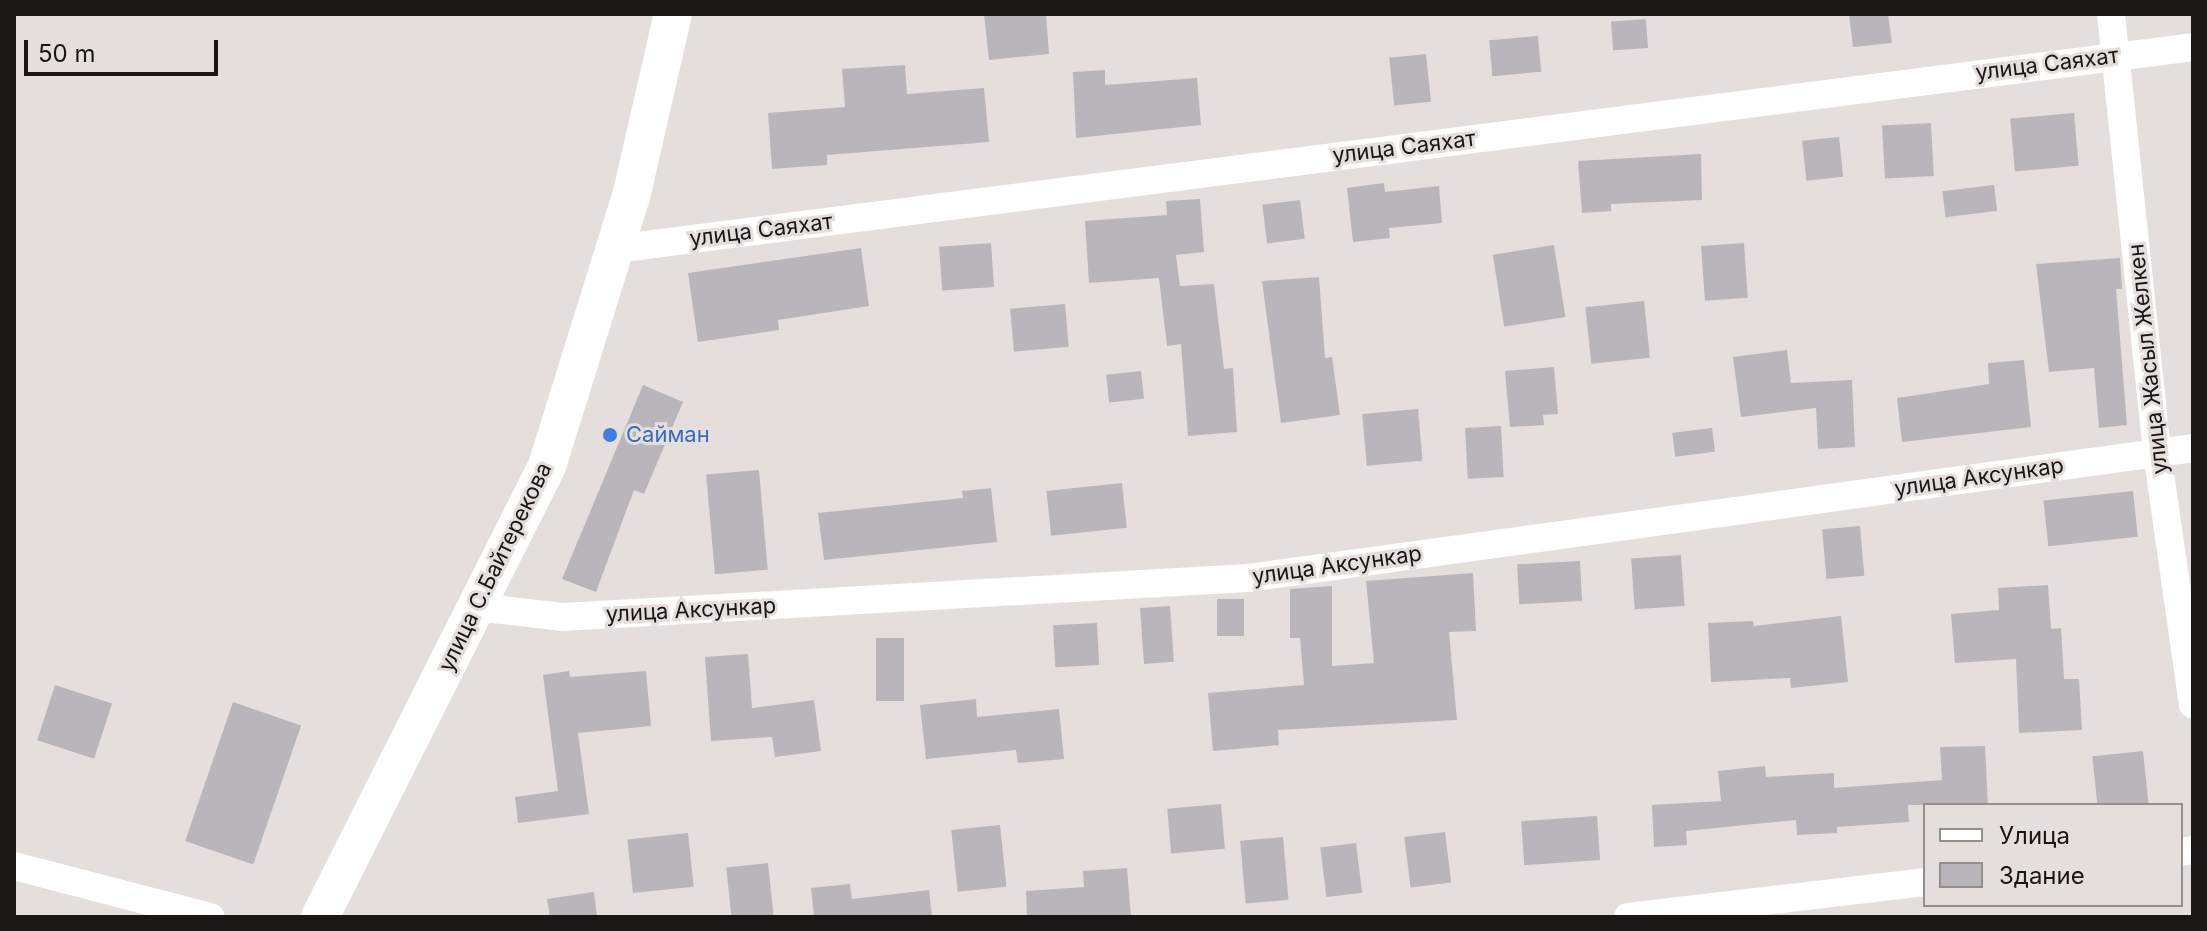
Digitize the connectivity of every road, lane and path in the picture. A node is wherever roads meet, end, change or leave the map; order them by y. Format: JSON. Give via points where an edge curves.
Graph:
{"nodes":[{"id":1,"x":673,"y":14,"type":"edge"},
{"id":2,"x":2111,"y":14,"type":"edge"},
{"id":3,"x":2193,"y":47,"type":"edge"},
{"id":4,"x":2115,"y":56,"type":"junction"},
{"id":5,"x":615,"y":249,"type":"junction"},
{"id":6,"x":2193,"y":448,"type":"edge"},
{"id":7,"x":2157,"y":452,"type":"junction"},
{"id":8,"x":476,"y":607,"type":"junction"},
{"id":9,"x":2193,"y":704,"type":"edge"},
{"id":10,"x":14,"y":866,"type":"edge"},
{"id":11,"x":1923,"y":882,"type":"edge"},
{"id":12,"x":210,"y":917,"type":"edge"},
{"id":13,"x":320,"y":917,"type":"edge"},
{"id":14,"x":1628,"y":917,"type":"edge"}],
"edges":[{"from":1,"to":5,"type":"main road","name":"улица С.Байтерекова"},
{"from":2,"to":4,"type":"street","name":"улица Жасыл Желкен"},
{"from":3,"to":4,"type":"street","name":"улица Саяхат"},
{"from":4,"to":5,"type":"street","name":"улица Саяхат"},
{"from":4,"to":7,"type":"street","name":"улица Жасыл Желкен"},
{"from":5,"to":8,"type":"main road","name":"улица С.Байтерекова","via":[[547,466]]},
{"from":6,"to":7,"type":"street","name":"улица Аксункар"},
{"from":7,"to":8,"type":"street","name":"улица Аксункар","via":[[1248,578],[563,617]]},
{"from":7,"to":9,"type":"street","name":"улица Жасыл Желкен"},
{"from":8,"to":13,"type":"main road","name":"улица С.Байтерекова"},
{"from":10,"to":12,"type":"street"},
{"from":11,"to":14,"type":"street"}]}
